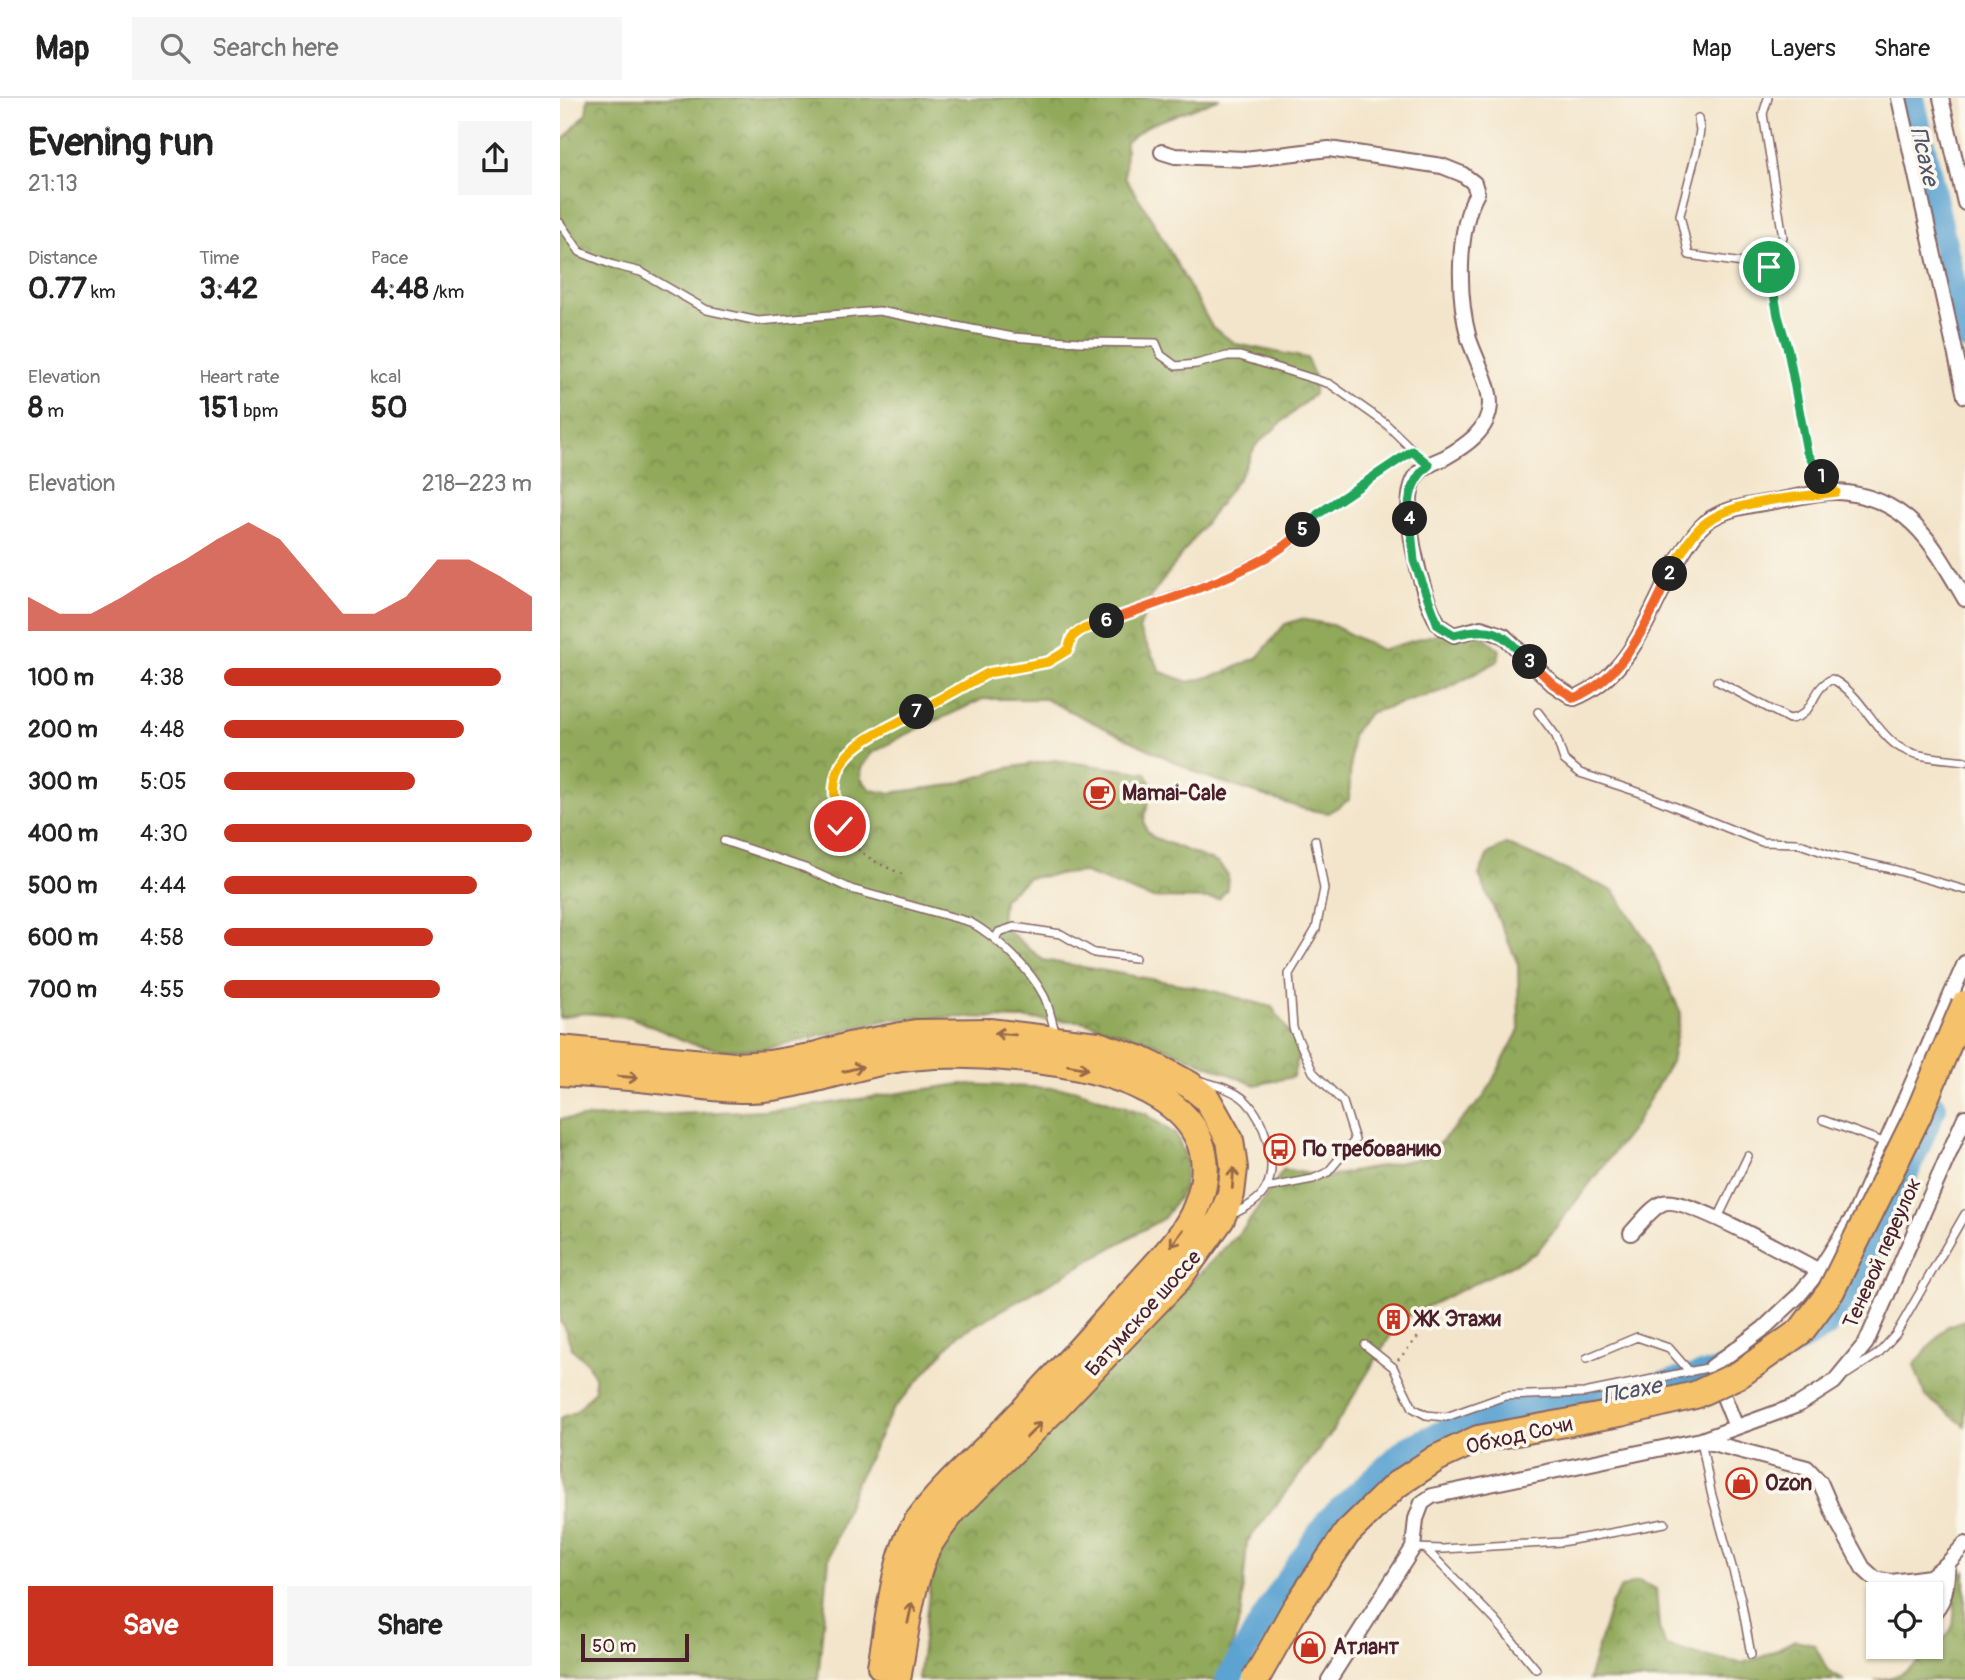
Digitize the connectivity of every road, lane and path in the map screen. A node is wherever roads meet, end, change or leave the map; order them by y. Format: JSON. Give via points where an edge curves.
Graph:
{"nodes":[{"id":1,"x":1768,"y":98,"type":"edge"},
{"id":2,"x":1899,"y":98,"type":"edge"},
{"id":3,"x":1941,"y":98,"type":"edge"},
{"id":4,"x":1698,"y":118,"type":"dead end"},
{"id":5,"x":1162,"y":152,"type":"dead end"},
{"id":6,"x":1965,"y":203,"type":"edge"},
{"id":7,"x":560,"y":223,"type":"edge"},
{"id":8,"x":1769,"y":267,"type":"junction"},
{"id":9,"x":1965,"y":396,"type":"edge"},
{"id":10,"x":1412,"y":451,"type":"junction"},
{"id":11,"x":1429,"y":465,"type":"junction"},
{"id":12,"x":1836,"y":492,"type":"junction"},
{"id":13,"x":1965,"y":599,"type":"edge"},
{"id":14,"x":1081,"y":630,"type":"joint"},
{"id":15,"x":1717,"y":681,"type":"dead end"},
{"id":16,"x":1538,"y":712,"type":"dead end"},
{"id":17,"x":1965,"y":761,"type":"edge"},
{"id":18,"x":1315,"y":840,"type":"dead end"},
{"id":19,"x":724,"y":841,"type":"dead end"},
{"id":20,"x":902,"y":874,"type":"dead end"},
{"id":21,"x":1965,"y":890,"type":"edge"},
{"id":22,"x":995,"y":939,"type":"junction"},
{"id":23,"x":1135,"y":958,"type":"dead end"},
{"id":24,"x":1965,"y":963,"type":"edge"},
{"id":25,"x":1965,"y":1004,"type":"edge"},
{"id":26,"x":1052,"y":1039,"type":"junction"},
{"id":27,"x":560,"y":1049,"type":"edge"},
{"id":28,"x":560,"y":1072,"type":"edge"},
{"id":29,"x":1177,"y":1078,"type":"junction"},
{"id":30,"x":1965,"y":1117,"type":"edge"},
{"id":31,"x":1823,"y":1120,"type":"dead end"},
{"id":32,"x":1886,"y":1143,"type":"junction"},
{"id":33,"x":1748,"y":1156,"type":"dead end"},
{"id":34,"x":1266,"y":1188,"type":"junction"},
{"id":35,"x":1965,"y":1214,"type":"edge"},
{"id":36,"x":1221,"y":1219,"type":"junction"},
{"id":37,"x":1718,"y":1219,"type":"junction"},
{"id":38,"x":1631,"y":1233,"type":"dead end"},
{"id":39,"x":1819,"y":1271,"type":"junction"},
{"id":40,"x":1419,"y":1336,"type":"dead end"},
{"id":41,"x":1365,"y":1345,"type":"dead end"},
{"id":42,"x":1587,"y":1358,"type":"dead end"},
{"id":43,"x":1393,"y":1367,"type":"junction"},
{"id":44,"x":1712,"y":1367,"type":"junction"},
{"id":45,"x":1690,"y":1372,"type":"junction"},
{"id":46,"x":1834,"y":1382,"type":"junction"},
{"id":47,"x":1736,"y":1427,"type":"junction"},
{"id":48,"x":1701,"y":1440,"type":"junction"},
{"id":49,"x":1665,"y":1523,"type":"dead end"},
{"id":50,"x":1965,"y":1544,"type":"edge"},
{"id":51,"x":1419,"y":1548,"type":"junction"},
{"id":52,"x":1948,"y":1563,"type":"junction"},
{"id":53,"x":1875,"y":1579,"type":"junction"},
{"id":54,"x":1877,"y":1582,"type":"edge"},
{"id":55,"x":1943,"y":1600,"type":"edge"},
{"id":56,"x":1751,"y":1655,"type":"dead end"},
{"id":57,"x":1536,"y":1669,"type":"dead end"},
{"id":58,"x":879,"y":1680,"type":"edge"},
{"id":59,"x":897,"y":1680,"type":"edge"},
{"id":60,"x":1255,"y":1680,"type":"edge"},
{"id":61,"x":1329,"y":1680,"type":"edge"}],
"edges":[{"from":1,"to":8,"type":"lane","via":[[1763,114],[1783,237]]},
{"from":2,"to":9,"type":"street"},
{"from":3,"to":6,"type":"street"},
{"from":4,"to":8,"type":"lane","via":[[1697,149],[1679,215],[1689,255]]},
{"from":5,"to":11,"type":"street","via":[[1245,159],[1329,149],[1442,166],[1474,183],[1477,193],[1469,207],[1462,252],[1462,309],[1490,404],[1485,423],[1471,441]]},
{"from":7,"to":10,"type":"lane","via":[[580,252],[641,272],[707,310],[758,321],[879,311],[1013,337],[1153,342],[1176,366],[1227,356],[1265,362],[1330,384],[1385,424]]},
{"from":8,"to":12,"type":"lane","via":[[1807,452]]},
{"from":10,"to":11,"type":"lane"},
{"from":10,"to":14,"type":"lane","via":[[1318,514],[1290,544],[1225,577]]},
{"from":11,"to":12,"type":"street","via":[[1417,475],[1409,511],[1414,561],[1438,625],[1454,635],[1480,628],[1504,636],[1574,698],[1592,691],[1619,667],[1676,561],[1703,525],[1729,510]]},
{"from":12,"to":13,"type":"street","via":[[1873,498],[1919,527]]},
{"from":14,"to":20,"type":"path","via":[[1060,656],[988,673],[860,744],[841,762],[834,780],[840,826],[859,853]]},
{"from":15,"to":17,"type":"lane","via":[[1789,719],[1806,713],[1822,684],[1832,679],[1845,685],[1897,746]]},
{"from":16,"to":21,"type":"lane","via":[[1556,736],[1564,760],[1580,773],[1762,842],[1797,843]]},
{"from":18,"to":34,"type":"lane","via":[[1324,889],[1316,929],[1289,974],[1293,1028],[1313,1072],[1343,1102],[1355,1140],[1328,1172]]},
{"from":19,"to":22,"type":"lane","via":[[851,889],[970,922]]},
{"from":22,"to":23,"type":"lane","via":[[999,932],[1014,927],[1061,934],[1094,953]]},
{"from":22,"to":26,"type":"lane","via":[[1044,995],[1054,1028]]},
{"from":24,"to":32,"type":"street"},
{"from":25,"to":60,"type":"highway","name":"Обход Сочи","bridge":true,"via":[[1918,1115],[1831,1291],[1801,1331],[1740,1374],[1695,1395],[1478,1440],[1437,1458],[1396,1485],[1347,1533],[1295,1609]]},
{"from":26,"to":27,"type":"highway","name":"Батумское шоссе","one_way":true,"via":[[989,1032],[915,1033],[810,1057],[734,1066]]},
{"from":26,"to":29,"type":"highway","name":"Батумское шоссе","via":[[1098,1045]]},
{"from":28,"to":58,"type":"highway","name":"Батумское шоссе","one_way":true,"via":[[748,1089],[787,1085],[921,1055],[1026,1059],[1088,1069],[1155,1092],[1181,1112],[1198,1137],[1203,1185],[1187,1224],[1083,1349],[947,1485],[917,1522],[900,1563]]},
{"from":29,"to":34,"type":"lane","via":[[1227,1089],[1245,1100],[1268,1142]]},
{"from":36,"to":29,"type":"highway","name":"Батумское шоссе","one_way":true,"via":[[1231,1195],[1230,1140],[1207,1099]]},
{"from":30,"to":46,"type":"street","name":"Теневой переулок","via":[[1866,1343]]},
{"from":31,"to":32,"type":"lane"},
{"from":32,"to":39,"type":"street","via":[[1854,1216]]},
{"from":33,"to":37,"type":"lane"},
{"from":34,"to":36,"type":"lane","via":[[1255,1201]]},
{"from":35,"to":46,"type":"lane","via":[[1888,1345]]},
{"from":59,"to":36,"type":"highway","name":"Батумское шоссе","one_way":true,"via":[[918,1577],[938,1530],[1178,1279]]},
{"from":37,"to":38,"type":"street","via":[[1671,1202],[1660,1204]]},
{"from":37,"to":39,"type":"street"},
{"from":39,"to":44,"type":"street","via":[[1763,1329]]},
{"from":40,"to":43,"type":"path"},
{"from":41,"to":43,"type":"lane"},
{"from":42,"to":45,"type":"lane","via":[[1637,1337],[1669,1348]]},
{"from":43,"to":45,"type":"lane","via":[[1413,1408],[1447,1417],[1504,1395],[1584,1393]]},
{"from":44,"to":45,"type":"lane"},
{"from":44,"to":47,"type":"street"},
{"from":46,"to":47,"type":"street","name":"Теневой переулок","via":[[1798,1405]]},
{"from":47,"to":48,"type":"street","name":"Теневой переулок"},
{"from":48,"to":51,"type":"street","name":"Теневой переулок","via":[[1433,1496],[1422,1503],[1416,1519]]},
{"from":48,"to":53,"type":"street","name":"Теневой переулок","via":[[1807,1468],[1820,1482],[1863,1568]]},
{"from":48,"to":56,"type":"lane"},
{"from":49,"to":51,"type":"lane","via":[[1561,1542]]},
{"from":50,"to":52,"type":"street"},
{"from":51,"to":57,"type":"lane","via":[[1495,1620]]},
{"from":51,"to":61,"type":"street","name":"Теневой переулок"},
{"from":52,"to":53,"type":"street","via":[[1930,1577],[1892,1582]]},
{"from":52,"to":55,"type":"street"},
{"from":53,"to":54,"type":"street","name":"Теневой переулок"}]}
